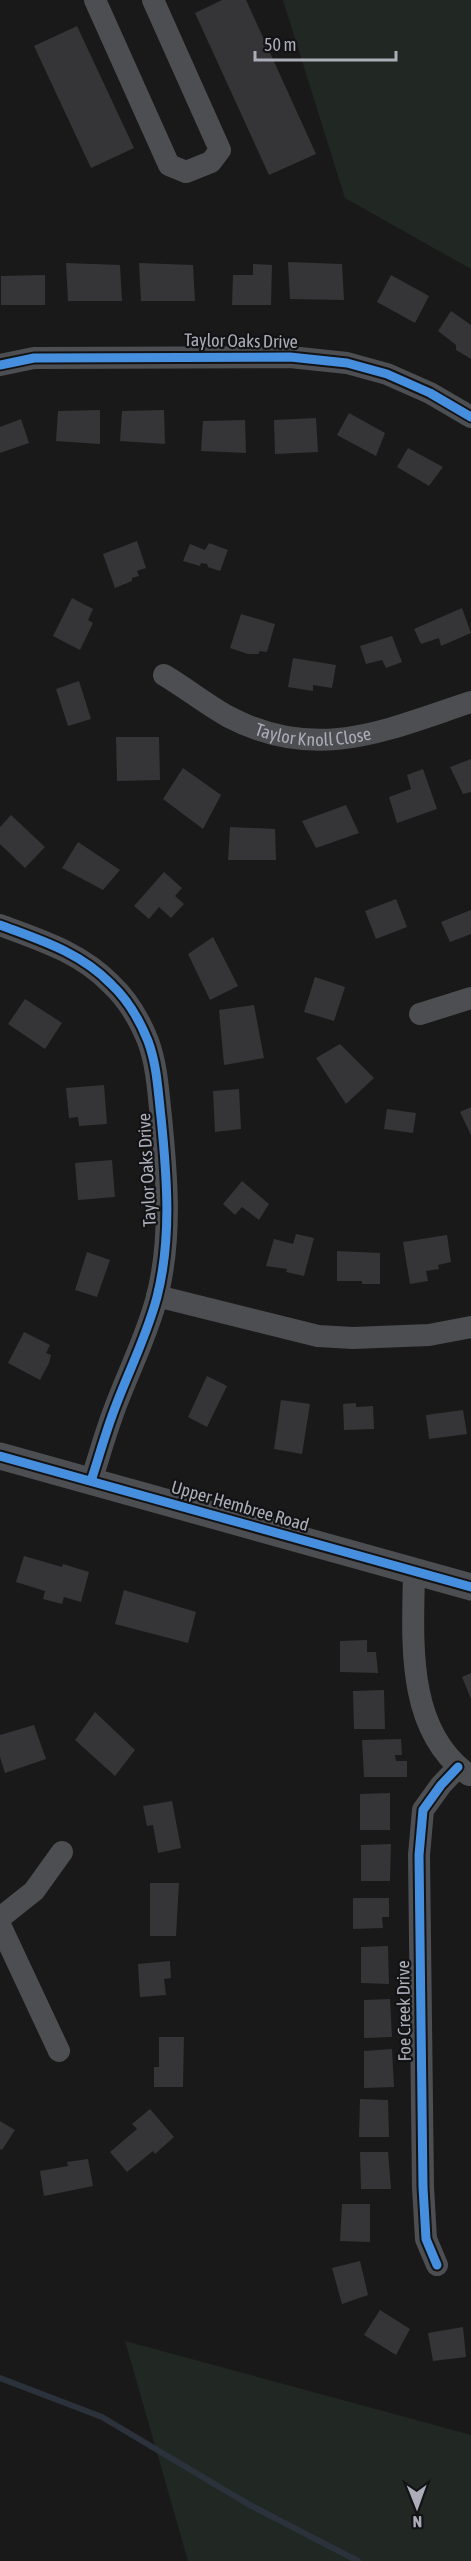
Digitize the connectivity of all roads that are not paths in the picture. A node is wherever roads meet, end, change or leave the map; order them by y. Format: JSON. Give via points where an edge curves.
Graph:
{"nodes":[{"id":1,"x":95,"y":0,"type":"edge"},
{"id":2,"x":153,"y":0,"type":"edge"},
{"id":3,"x":0,"y":365,"type":"edge"},
{"id":4,"x":471,"y":417,"type":"edge"},
{"id":5,"x":164,"y":675,"type":"dead end"},
{"id":6,"x":471,"y":702,"type":"edge"},
{"id":7,"x":0,"y":925,"type":"edge"},
{"id":8,"x":471,"y":998,"type":"edge"},
{"id":9,"x":420,"y":1014,"type":"dead end"},
{"id":10,"x":157,"y":1296,"type":"junction"},
{"id":11,"x":471,"y":1327,"type":"edge"},
{"id":12,"x":0,"y":1456,"type":"edge"},
{"id":13,"x":91,"y":1481,"type":"junction"},
{"id":14,"x":414,"y":1571,"type":"junction"},
{"id":15,"x":471,"y":1587,"type":"edge"},
{"id":16,"x":465,"y":1772,"type":"edge"},
{"id":17,"x":62,"y":1852,"type":"dead end"},
{"id":18,"x":0,"y":1918,"type":"edge"},
{"id":19,"x":0,"y":1925,"type":"edge"},
{"id":20,"x":59,"y":2051,"type":"dead end"},
{"id":21,"x":437,"y":2265,"type":"dead end"}],
"edges":[{"from":1,"to":2,"type":"street","via":[[168,165],[186,172],[211,162],[220,150]]},
{"from":3,"to":4,"type":"street","name":"Taylor Oaks Drive","via":[[45,357],[290,357],[347,363],[387,374]]},
{"from":5,"to":6,"type":"street","name":"Taylor Knoll Close","via":[[229,717],[268,733],[313,741],[377,733]]},
{"from":7,"to":10,"type":"street","name":"Taylor Oaks Drive","via":[[56,945],[81,959],[112,984],[138,1019],[148,1042],[156,1070],[167,1177],[167,1237]]},
{"from":8,"to":9,"type":"street"},
{"from":10,"to":11,"type":"street","via":[[318,1336],[429,1335]]},
{"from":10,"to":13,"type":"street","name":"Taylor Oaks Drive"},
{"from":12,"to":13,"type":"street","name":"Upper Hembree Road"},
{"from":13,"to":14,"type":"street","name":"Upper Hembree Road"},
{"from":14,"to":15,"type":"street","name":"Upper Hembree Road"},
{"from":14,"to":16,"type":"street","name":"Foe Creek Drive","via":[[413,1646],[418,1687],[429,1726]]},
{"from":16,"to":21,"type":"street","name":"Foe Creek Drive","via":[[441,1785],[423,1810],[419,1855],[425,2218],[426,2239]]},
{"from":17,"to":18,"type":"street","via":[[34,1891]]},
{"from":19,"to":20,"type":"street"}]}
